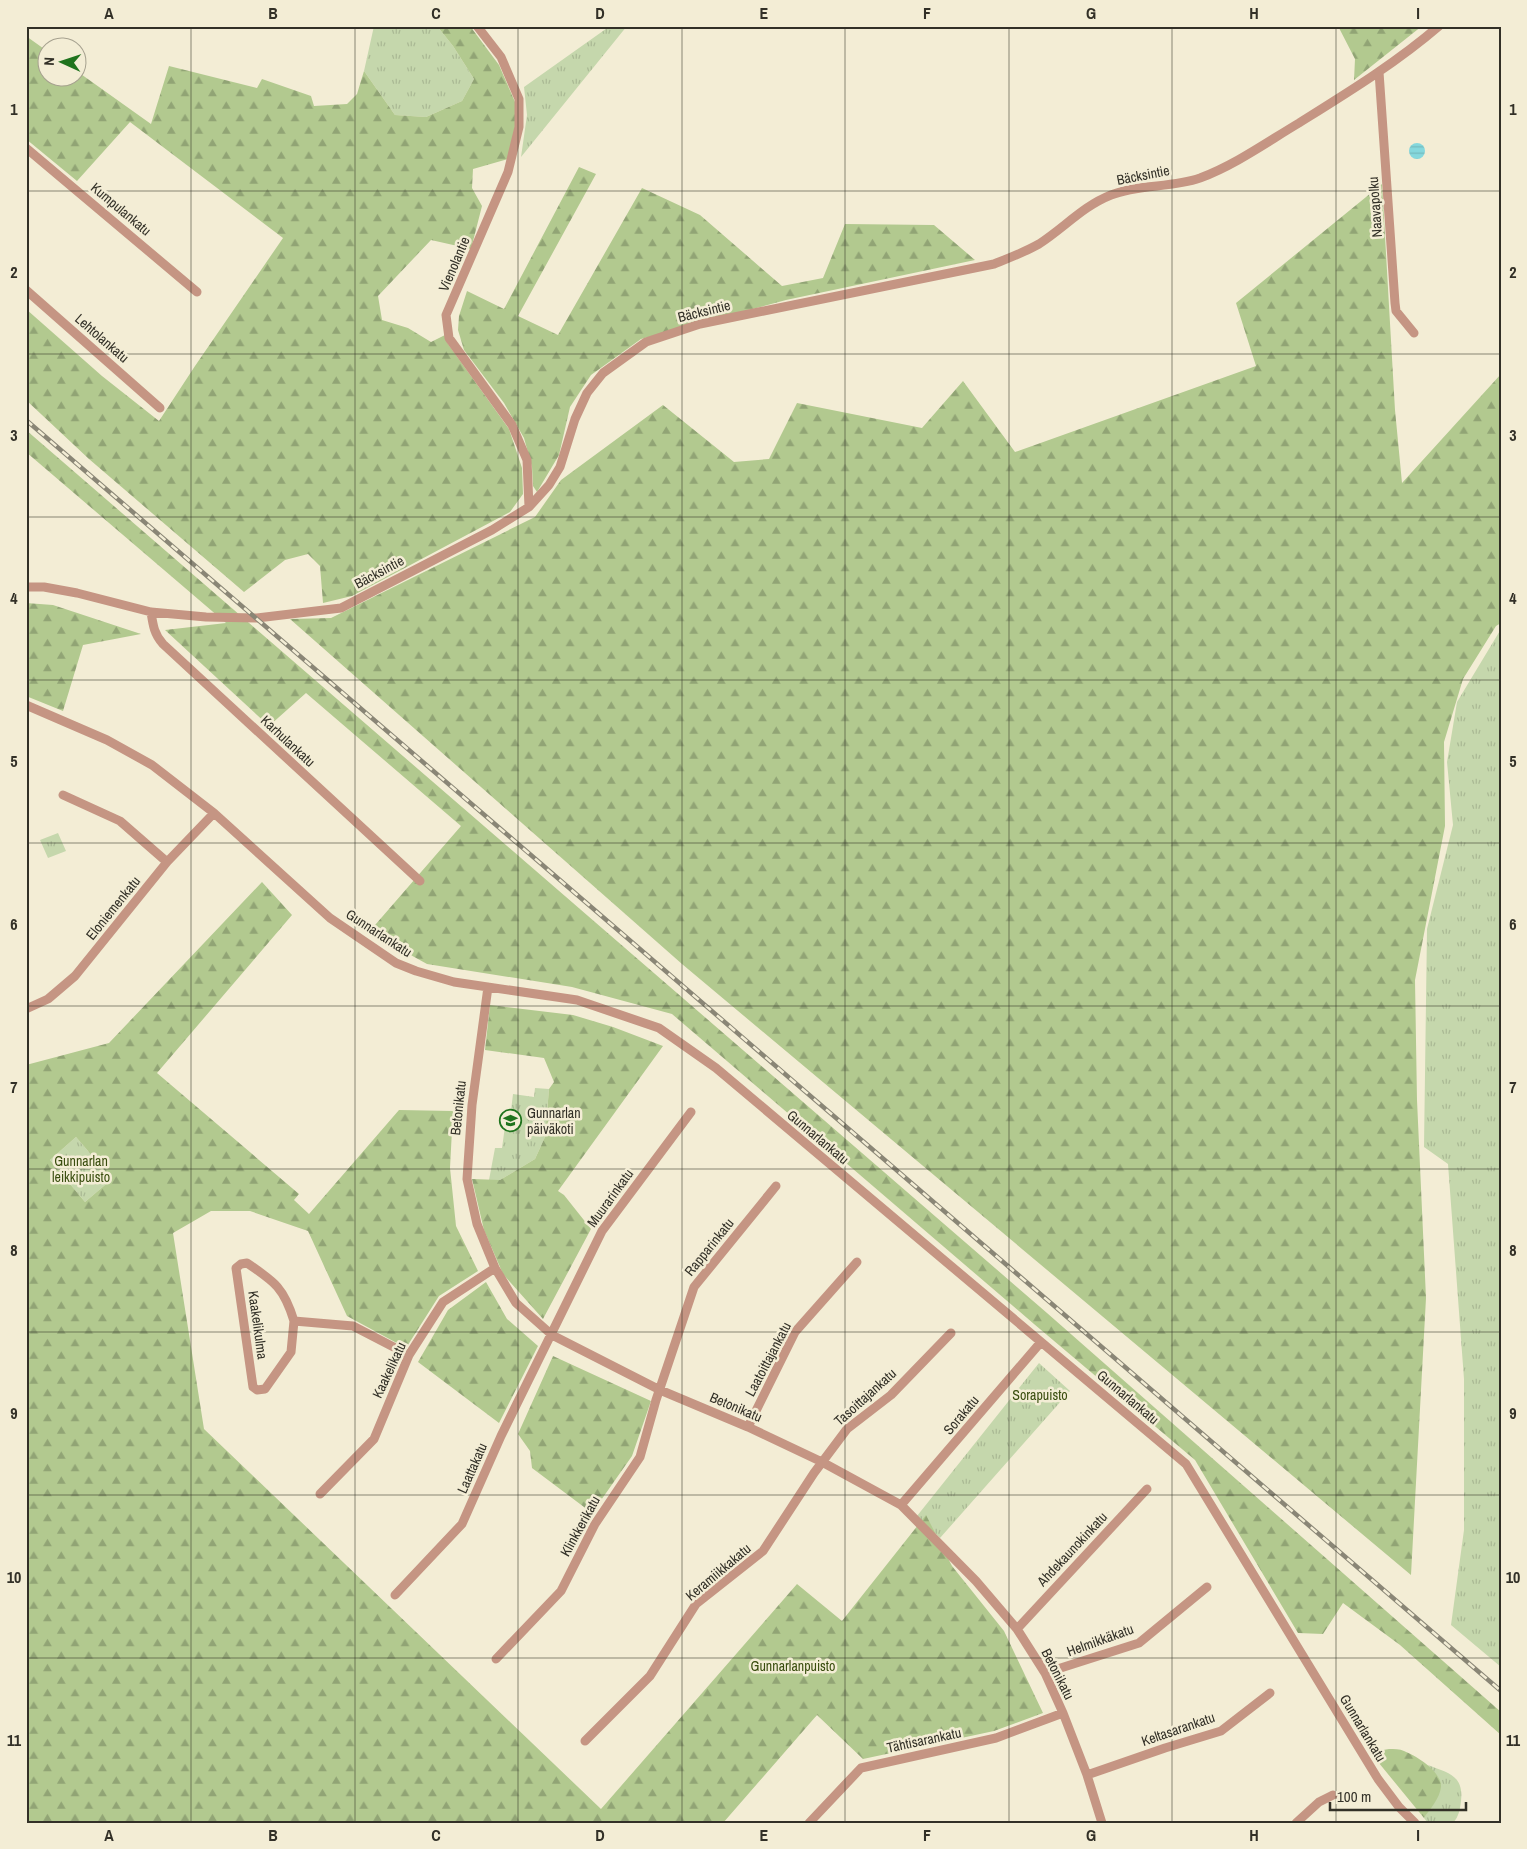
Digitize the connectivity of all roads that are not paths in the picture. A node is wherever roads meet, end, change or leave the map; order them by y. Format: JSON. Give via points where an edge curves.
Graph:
{"nodes":[{"id":1,"x":477,"y":26,"type":"edge"},
{"id":2,"x":1439,"y":26,"type":"edge"},
{"id":3,"x":1380,"y":72,"type":"junction"},
{"id":4,"x":26,"y":148,"type":"edge"},
{"id":5,"x":26,"y":290,"type":"edge"},
{"id":6,"x":197,"y":292,"type":"dead end"},
{"id":7,"x":1414,"y":333,"type":"dead end"},
{"id":8,"x":160,"y":408,"type":"dead end"},
{"id":9,"x":529,"y":506,"type":"junction"},
{"id":10,"x":26,"y":587,"type":"edge"},
{"id":11,"x":150,"y":612,"type":"junction"},
{"id":12,"x":26,"y":705,"type":"edge"},
{"id":13,"x":63,"y":795,"type":"dead end"},
{"id":14,"x":214,"y":813,"type":"junction"},
{"id":15,"x":167,"y":862,"type":"junction"},
{"id":16,"x":420,"y":881,"type":"dead end"},
{"id":17,"x":488,"y":987,"type":"junction"},
{"id":18,"x":26,"y":1010,"type":"edge"},
{"id":19,"x":691,"y":1112,"type":"dead end"},
{"id":20,"x":776,"y":1186,"type":"dead end"},
{"id":21,"x":857,"y":1262,"type":"dead end"},
{"id":22,"x":495,"y":1268,"type":"junction"},
{"id":23,"x":294,"y":1321,"type":"junction"},
{"id":24,"x":951,"y":1333,"type":"dead end"},
{"id":25,"x":552,"y":1335,"type":"junction"},
{"id":26,"x":1041,"y":1342,"type":"junction"},
{"id":27,"x":409,"y":1355,"type":"junction"},
{"id":28,"x":660,"y":1390,"type":"junction"},
{"id":29,"x":748,"y":1427,"type":"junction"},
{"id":30,"x":822,"y":1462,"type":"junction"},
{"id":31,"x":1147,"y":1489,"type":"dead end"},
{"id":32,"x":320,"y":1494,"type":"dead end"},
{"id":33,"x":901,"y":1505,"type":"junction"},
{"id":34,"x":1207,"y":1587,"type":"dead end"},
{"id":35,"x":395,"y":1595,"type":"dead end"},
{"id":36,"x":1017,"y":1629,"type":"junction"},
{"id":37,"x":496,"y":1659,"type":"dead end"},
{"id":38,"x":1045,"y":1673,"type":"junction"},
{"id":39,"x":1270,"y":1693,"type":"dead end"},
{"id":40,"x":1063,"y":1713,"type":"junction"},
{"id":41,"x":585,"y":1741,"type":"dead end"},
{"id":42,"x":1087,"y":1775,"type":"junction"},
{"id":43,"x":1333,"y":1794,"type":"dead end"},
{"id":44,"x":1101,"y":1822,"type":"edge"},
{"id":45,"x":810,"y":1823,"type":"edge"},
{"id":46,"x":1296,"y":1823,"type":"edge"},
{"id":47,"x":1415,"y":1823,"type":"edge"}],
"edges":[{"from":1,"to":9,"type":"street","name":"Vienolantie","via":[[501,57],[519,99],[519,127],[508,172],[446,315],[449,338],[512,425],[527,460]]},
{"from":2,"to":3,"type":"street","name":"Bäcksintie"},
{"from":3,"to":7,"type":"street","name":"Naavapolku","via":[[1396,311]]},
{"from":3,"to":9,"type":"street","name":"Bäcksintie","via":[[1223,168],[1198,178],[1136,188],[1110,196],[1086,208],[1039,243],[994,264],[700,324],[646,342],[603,373],[587,393],[560,467],[549,485]]},
{"from":4,"to":6,"type":"street","name":"Kumpulankatu"},
{"from":5,"to":8,"type":"street","name":"Lehtolankatu"},
{"from":9,"to":11,"type":"street","name":"Bäcksintie","via":[[492,530],[341,608],[257,618]]},
{"from":10,"to":11,"type":"street","name":"Bäcksintie","via":[[77,593]]},
{"from":11,"to":16,"type":"street","name":"Karhulankatu","via":[[157,638],[163,644]]},
{"from":12,"to":14,"type":"street","name":"Gunnarlankatu","via":[[107,740],[152,765]]},
{"from":13,"to":15,"type":"street","via":[[120,821]]},
{"from":14,"to":15,"type":"street","name":"Eloniemenkatu"},
{"from":14,"to":17,"type":"street","name":"Gunnarlankatu","via":[[330,918],[386,958],[435,978]]},
{"from":15,"to":18,"type":"street","name":"Eloniemenkatu","via":[[75,976],[48,999]]},
{"from":17,"to":22,"type":"street","name":"Betonikatu","via":[[472,1105],[467,1179],[477,1224]]},
{"from":17,"to":26,"type":"street","name":"Gunnarlankatu","via":[[577,1000],[666,1032],[716,1068]]},
{"from":19,"to":25,"type":"street","name":"Muurarinkatu","via":[[602,1231]]},
{"from":20,"to":28,"type":"street","name":"Rapparinkatu","via":[[694,1287]]},
{"from":21,"to":29,"type":"street","name":"Laatoittajankatu","via":[[795,1332]]},
{"from":22,"to":25,"type":"street","name":"Betonikatu","via":[[516,1303]]},
{"from":22,"to":27,"type":"street","name":"Kaakelikatu","via":[[443,1302]]},
{"from":23,"to":23,"type":"street","name":"Kaakelikulma","via":[[291,1352],[265,1389],[257,1390],[253,1387],[236,1268],[248,1263],[266,1275],[284,1292]]},
{"from":23,"to":27,"type":"street","via":[[354,1326]]},
{"from":24,"to":30,"type":"street","name":"Tasoittajankatu","via":[[891,1395],[847,1429]]},
{"from":25,"to":28,"type":"street","name":"Betonikatu"},
{"from":25,"to":35,"type":"street","name":"Laattakatu","via":[[462,1524]]},
{"from":26,"to":33,"type":"street","name":"Sorakatu"},
{"from":26,"to":47,"type":"street","name":"Gunnarlankatu","via":[[1186,1464],[1378,1779]]},
{"from":27,"to":32,"type":"street","name":"Kaakelikatu","via":[[374,1439]]},
{"from":28,"to":29,"type":"street","name":"Betonikatu"},
{"from":28,"to":37,"type":"street","name":"Klinkkerikatu","via":[[640,1457],[595,1524],[561,1591]]},
{"from":29,"to":30,"type":"street","name":"Betonikatu"},
{"from":30,"to":33,"type":"street","name":"Betonikatu"},
{"from":30,"to":41,"type":"street","name":"Keramiikkakatu","via":[[763,1551],[696,1604],[650,1676]]},
{"from":31,"to":36,"type":"street","name":"Ahdekaunokinkatu"},
{"from":33,"to":36,"type":"street","name":"Betonikatu","via":[[976,1581]]},
{"from":34,"to":38,"type":"street","name":"Helmikkäkatu","via":[[1139,1643]]},
{"from":36,"to":38,"type":"street","name":"Betonikatu"},
{"from":38,"to":40,"type":"street","name":"Betonikatu"},
{"from":39,"to":42,"type":"street","name":"Keltasarankatu","via":[[1221,1731]]},
{"from":40,"to":42,"type":"street","name":"Betonikatu"},
{"from":40,"to":45,"type":"street","name":"Tähtisarankatu","via":[[996,1738],[861,1768]]},
{"from":42,"to":44,"type":"street","name":"Betonikatu"},
{"from":43,"to":46,"type":"street"}]}
